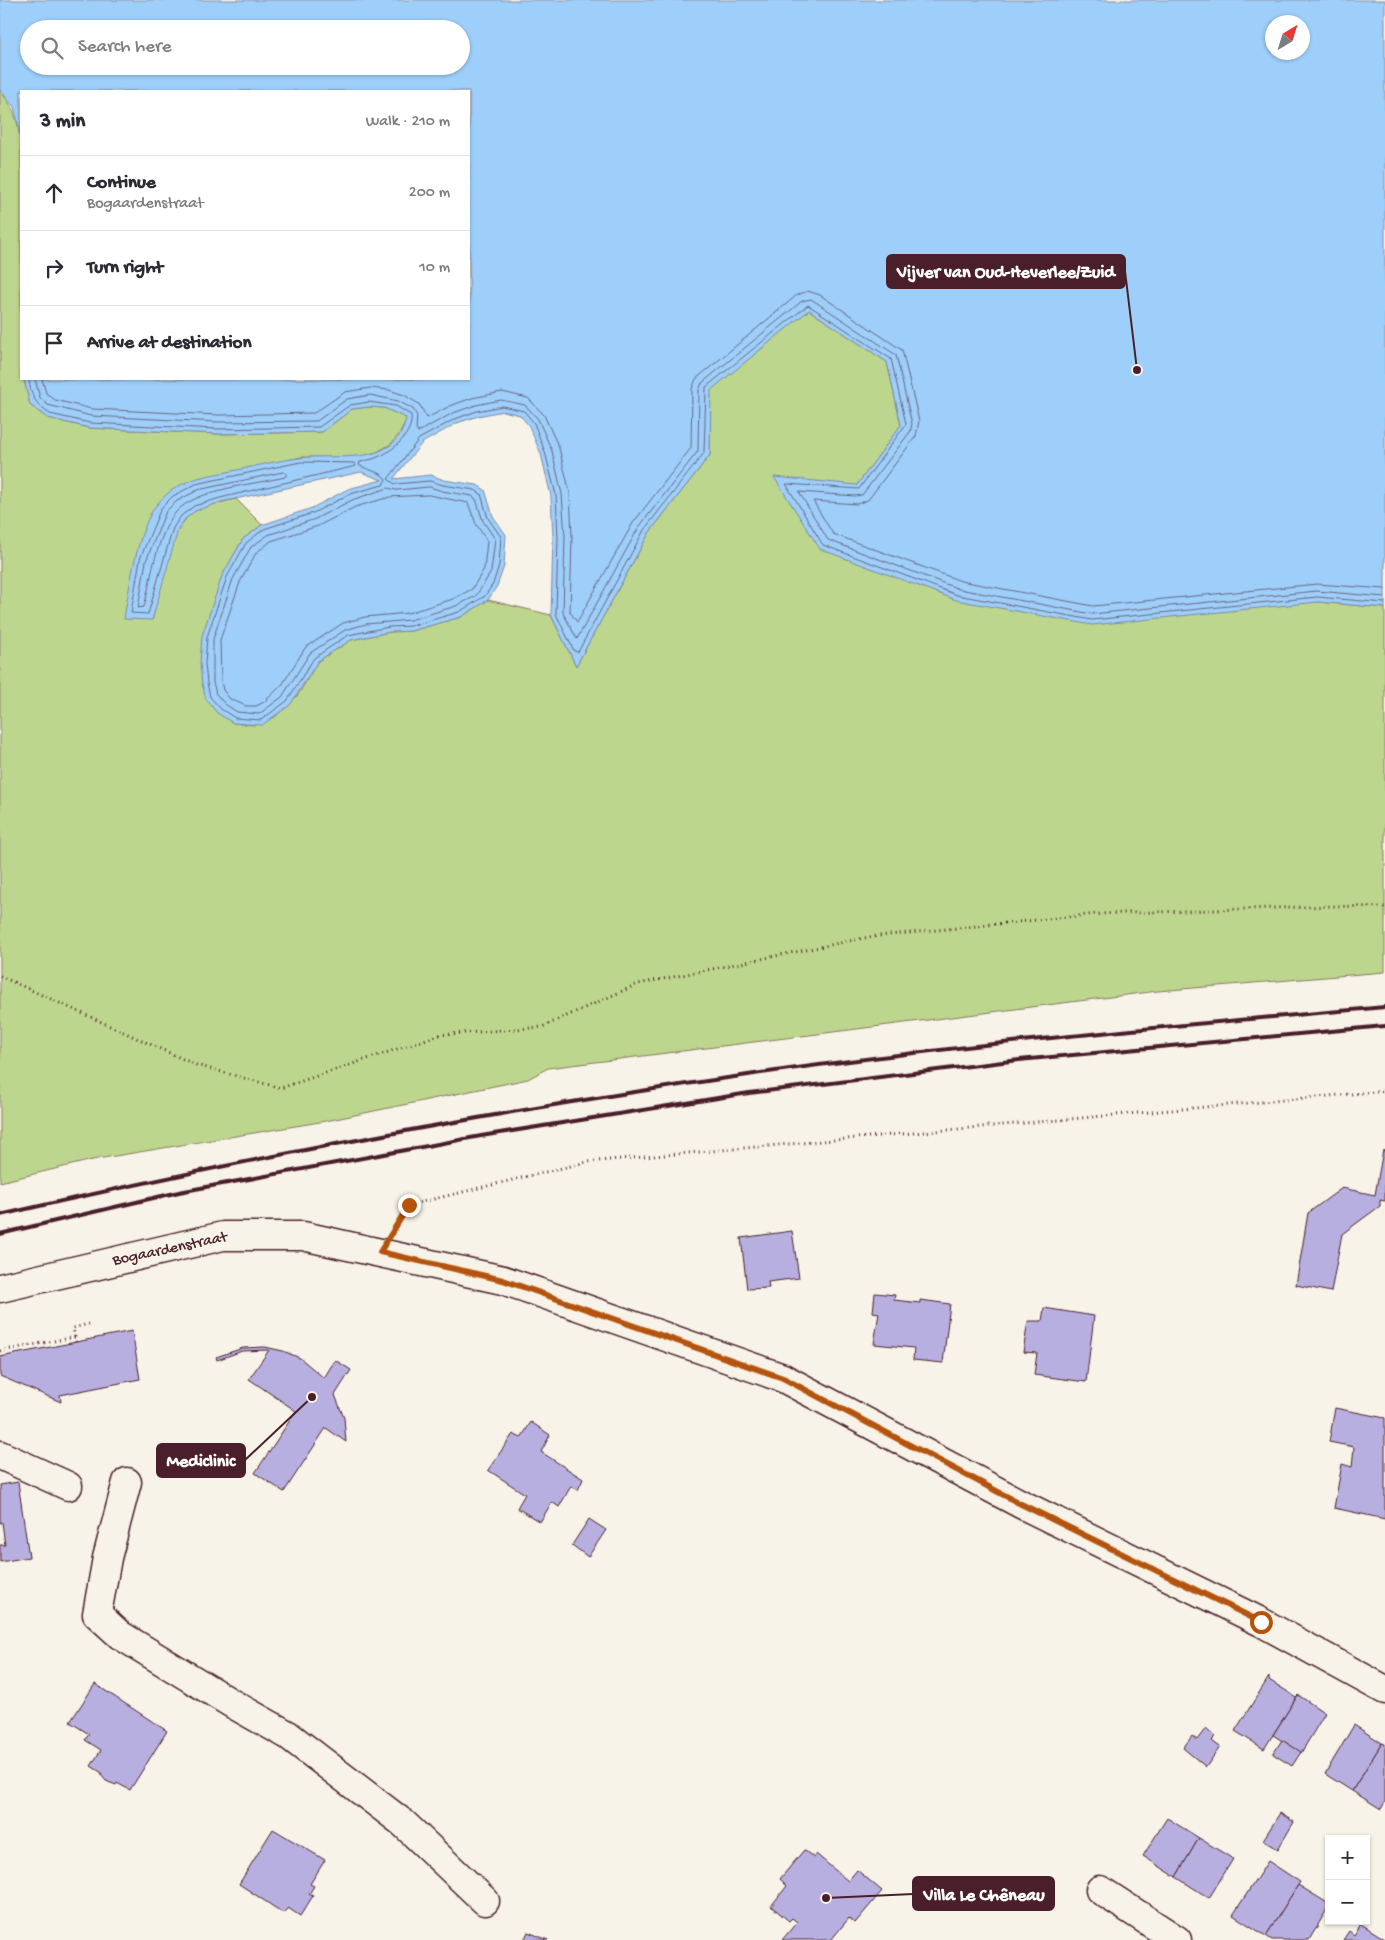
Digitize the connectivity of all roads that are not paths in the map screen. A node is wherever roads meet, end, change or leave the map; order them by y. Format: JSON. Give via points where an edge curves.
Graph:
{"nodes":[{"id":1,"x":0,"y":1288,"type":"edge"},
{"id":2,"x":0,"y":1455,"type":"edge"},
{"id":3,"x":127,"y":1482,"type":"dead end"},
{"id":4,"x":68,"y":1486,"type":"dead end"},
{"id":5,"x":1385,"y":1690,"type":"edge"},
{"id":6,"x":1100,"y":1890,"type":"dead end"},
{"id":7,"x":485,"y":1901,"type":"dead end"},
{"id":8,"x":1177,"y":1940,"type":"edge"}],
"edges":[{"from":1,"to":5,"type":"street","name":"Bogaardenstraat","via":[[223,1236],[302,1236],[503,1280],[783,1378],[1021,1504],[1261,1622]]},
{"from":2,"to":4,"type":"street"},
{"from":3,"to":7,"type":"street","via":[[107,1558],[97,1614],[120,1635],[288,1735],[403,1823]]},
{"from":6,"to":8,"type":"street"}]}
